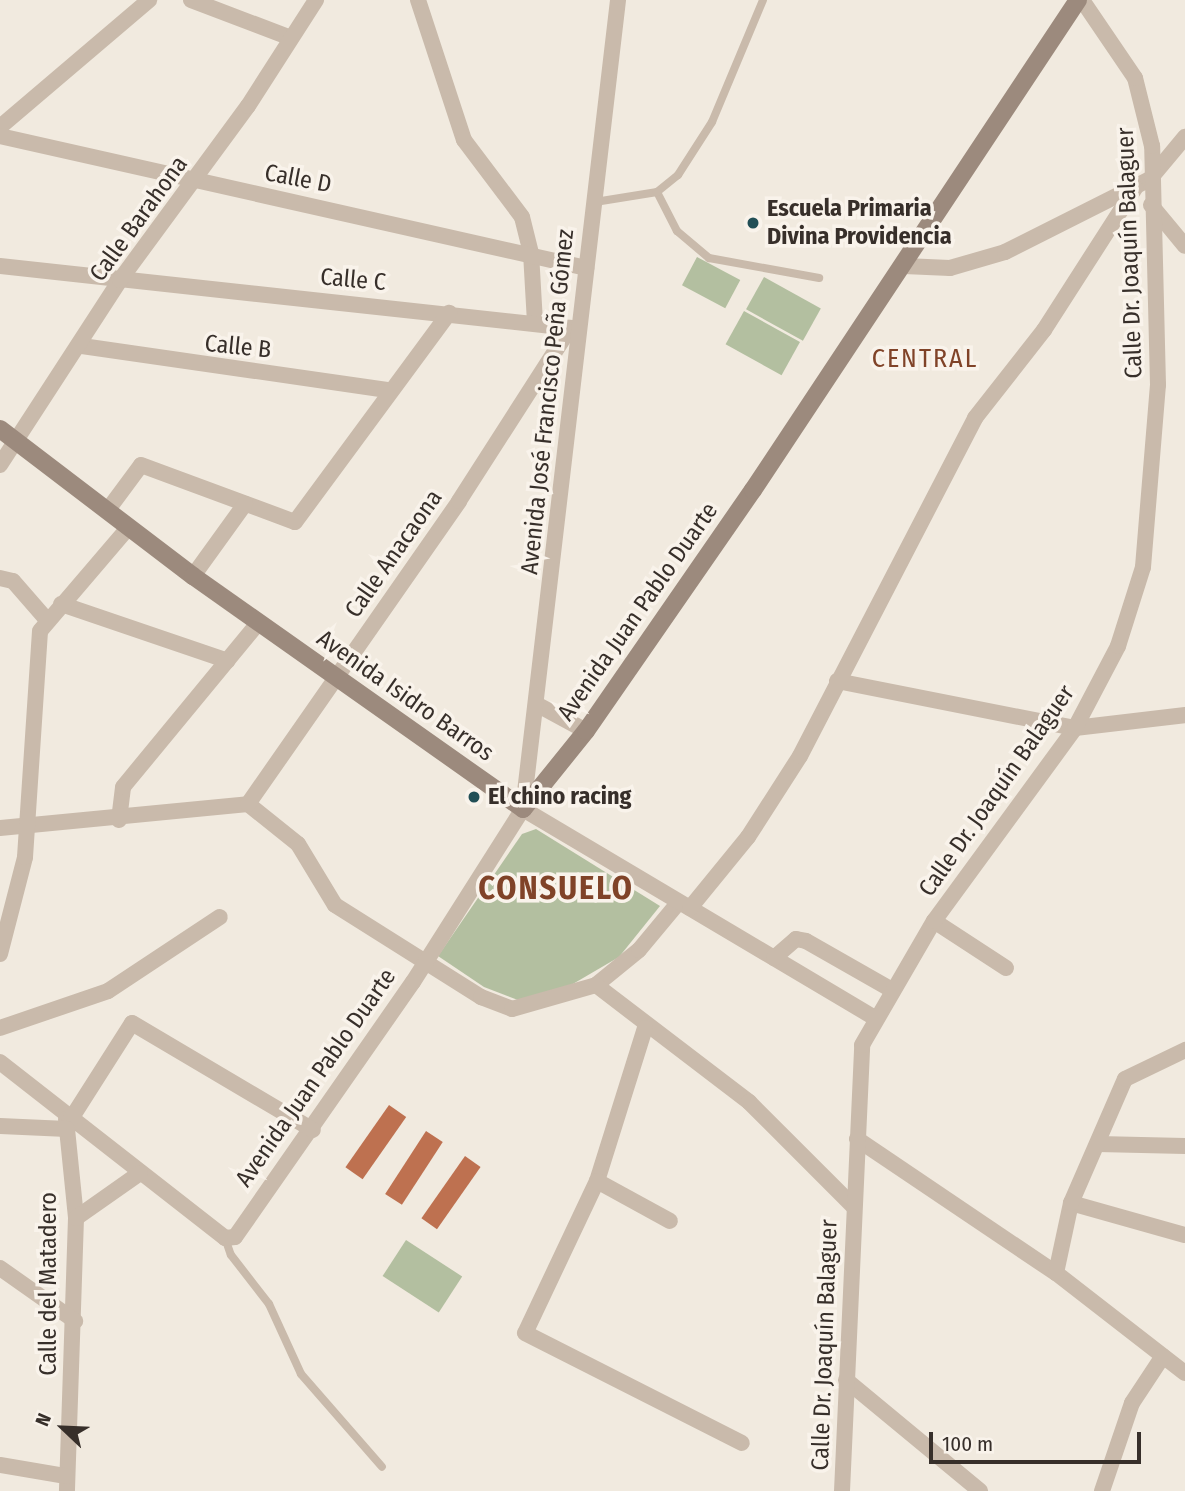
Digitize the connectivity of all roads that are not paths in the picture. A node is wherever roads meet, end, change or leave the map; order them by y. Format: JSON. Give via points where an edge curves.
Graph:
{"nodes":[{"id":1,"x":149,"y":0,"type":"edge"},
{"id":2,"x":191,"y":0,"type":"edge"},
{"id":3,"x":316,"y":0,"type":"edge"},
{"id":4,"x":418,"y":0,"type":"edge"},
{"id":5,"x":618,"y":0,"type":"edge"},
{"id":6,"x":763,"y":0,"type":"edge"},
{"id":7,"x":1080,"y":0,"type":"edge"},
{"id":8,"x":291,"y":37,"type":"junction"},
{"id":9,"x":0,"y":127,"type":"edge"},
{"id":10,"x":0,"y":136,"type":"edge"},
{"id":11,"x":1185,"y":137,"type":"edge"},
{"id":12,"x":1150,"y":178,"type":"junction"},
{"id":13,"x":196,"y":181,"type":"junction"},
{"id":14,"x":1135,"y":188,"type":"junction"},
{"id":15,"x":657,"y":192,"type":"junction"},
{"id":16,"x":592,"y":203,"type":"junction"},
{"id":17,"x":1151,"y":205,"type":"junction"},
{"id":18,"x":1185,"y":246,"type":"edge"},
{"id":19,"x":531,"y":253,"type":"junction"},
{"id":20,"x":0,"y":266,"type":"edge"},
{"id":21,"x":904,"y":266,"type":"junction"},
{"id":22,"x":586,"y":268,"type":"junction"},
{"id":23,"x":819,"y":278,"type":"dead end"},
{"id":24,"x":120,"y":280,"type":"junction"},
{"id":25,"x":449,"y":313,"type":"junction"},
{"id":26,"x":535,"y":323,"type":"junction"},
{"id":27,"x":576,"y":328,"type":"junction"},
{"id":28,"x":82,"y":346,"type":"junction"},
{"id":29,"x":389,"y":390,"type":"junction"},
{"id":30,"x":0,"y":429,"type":"edge"},
{"id":31,"x":15,"y":441,"type":"junction"},
{"id":32,"x":0,"y":466,"type":"edge"},
{"id":33,"x":245,"y":504,"type":"junction"},
{"id":34,"x":107,"y":511,"type":"junction"},
{"id":35,"x":128,"y":528,"type":"junction"},
{"id":36,"x":193,"y":576,"type":"junction"},
{"id":37,"x":0,"y":578,"type":"edge"},
{"id":38,"x":61,"y":604,"type":"junction"},
{"id":39,"x":47,"y":620,"type":"junction"},
{"id":40,"x":258,"y":623,"type":"junction"},
{"id":41,"x":228,"y":660,"type":"junction"},
{"id":42,"x":335,"y":677,"type":"junction"},
{"id":43,"x":837,"y":681,"type":"junction"},
{"id":44,"x":538,"y":705,"type":"junction"},
{"id":45,"x":1185,"y":715,"type":"edge"},
{"id":46,"x":1074,"y":728,"type":"junction"},
{"id":47,"x":586,"y":732,"type":"junction"},
{"id":48,"x":248,"y":804,"type":"junction"},
{"id":49,"x":523,"y":808,"type":"junction"},
{"id":50,"x":119,"y":820,"type":"junction"},
{"id":51,"x":0,"y":828,"type":"edge"},
{"id":52,"x":28,"y":828,"type":"junction"},
{"id":53,"x":684,"y":905,"type":"junction"},
{"id":54,"x":220,"y":917,"type":"dead end"},
{"id":55,"x":934,"y":920,"type":"junction"},
{"id":56,"x":0,"y":954,"type":"edge"},
{"id":57,"x":774,"y":958,"type":"junction"},
{"id":58,"x":428,"y":960,"type":"junction"},
{"id":59,"x":1006,"y":968,"type":"dead end"},
{"id":60,"x":596,"y":985,"type":"junction"},
{"id":61,"x":890,"y":989,"type":"junction"},
{"id":62,"x":873,"y":1017,"type":"junction"},
{"id":63,"x":0,"y":1028,"type":"edge"},
{"id":64,"x":645,"y":1028,"type":"junction"},
{"id":65,"x":1185,"y":1050,"type":"edge"},
{"id":66,"x":0,"y":1062,"type":"edge"},
{"id":67,"x":67,"y":1123,"type":"junction"},
{"id":68,"x":0,"y":1126,"type":"edge"},
{"id":69,"x":313,"y":1129,"type":"junction"},
{"id":70,"x":857,"y":1139,"type":"junction"},
{"id":71,"x":1098,"y":1144,"type":"junction"},
{"id":72,"x":1185,"y":1146,"type":"edge"},
{"id":73,"x":139,"y":1173,"type":"junction"},
{"id":74,"x":597,"y":1181,"type":"junction"},
{"id":75,"x":1071,"y":1203,"type":"junction"},
{"id":76,"x":852,"y":1205,"type":"junction"},
{"id":77,"x":76,"y":1218,"type":"junction"},
{"id":78,"x":670,"y":1221,"type":"dead end"},
{"id":79,"x":1185,"y":1235,"type":"edge"},
{"id":80,"x":225,"y":1238,"type":"junction"},
{"id":81,"x":0,"y":1268,"type":"edge"},
{"id":82,"x":1056,"y":1273,"type":"junction"},
{"id":83,"x":75,"y":1321,"type":"junction"},
{"id":84,"x":1163,"y":1356,"type":"junction"},
{"id":85,"x":1185,"y":1373,"type":"edge"},
{"id":86,"x":846,"y":1380,"type":"junction"},
{"id":87,"x":742,"y":1443,"type":"dead end"},
{"id":88,"x":0,"y":1465,"type":"edge"},
{"id":89,"x":382,"y":1467,"type":"dead end"},
{"id":90,"x":66,"y":1483,"type":"edge"},
{"id":91,"x":842,"y":1491,"type":"edge"},
{"id":92,"x":980,"y":1491,"type":"edge"},
{"id":93,"x":1102,"y":1491,"type":"edge"}],
"edges":[{"from":1,"to":9,"type":"street"},
{"from":2,"to":8,"type":"street"},
{"from":3,"to":8,"type":"street","name":"Calle Barahona"},
{"from":4,"to":19,"type":"street","via":[[461,132],[522,217]]},
{"from":5,"to":16,"type":"street","name":"Avenida José Francisco Peña Gómez"},
{"from":6,"to":15,"type":"lane","via":[[694,156]]},
{"from":7,"to":12,"type":"street","name":"Calle Dr. Joaquín Balaguer","via":[[1135,78],[1149,118]]},
{"from":7,"to":21,"type":"street","name":"Avenida Juan Pablo Duarte"},
{"from":8,"to":13,"type":"street","name":"Calle Barahona"},
{"from":10,"to":13,"type":"street","name":"Calle D"},
{"from":11,"to":12,"type":"street"},
{"from":12,"to":14,"type":"street"},
{"from":12,"to":17,"type":"street","name":"Calle Dr. Joaquín Balaguer"},
{"from":13,"to":19,"type":"street","name":"Calle D"},
{"from":13,"to":24,"type":"street","name":"Calle Barahona"},
{"from":14,"to":21,"type":"street","via":[[1005,252],[950,268]]},
{"from":14,"to":43,"type":"street","via":[[1044,330],[975,418]]},
{"from":15,"to":16,"type":"lane"},
{"from":15,"to":23,"type":"lane","via":[[677,231],[709,258]]},
{"from":16,"to":22,"type":"street","name":"Avenida José Francisco Peña Gómez"},
{"from":17,"to":18,"type":"street"},
{"from":17,"to":46,"type":"street","name":"Calle Dr. Joaquín Balaguer","via":[[1158,385],[1143,567],[1118,646]]},
{"from":19,"to":22,"type":"street","name":"Calle D"},
{"from":19,"to":26,"type":"street"},
{"from":20,"to":24,"type":"street","name":"Calle C"},
{"from":21,"to":47,"type":"street","name":"Avenida Juan Pablo Duarte"},
{"from":22,"to":27,"type":"street","name":"Avenida José Francisco Peña Gómez"},
{"from":24,"to":25,"type":"street","name":"Calle C"},
{"from":24,"to":28,"type":"street","name":"Calle Barahona"},
{"from":25,"to":26,"type":"street","name":"Calle C"},
{"from":25,"to":29,"type":"street"},
{"from":26,"to":27,"type":"street","name":"Calle C"},
{"from":27,"to":42,"type":"street","name":"Calle Anacaona"},
{"from":27,"to":44,"type":"street","name":"Avenida José Francisco Peña Gómez"},
{"from":28,"to":29,"type":"street","name":"Calle B"},
{"from":28,"to":31,"type":"street","name":"Calle Barahona"},
{"from":29,"to":33,"type":"street","via":[[298,520]]},
{"from":30,"to":31,"type":"street","name":"Avenida Isidro Barros"},
{"from":31,"to":32,"type":"street","name":"Calle Barahona"},
{"from":31,"to":34,"type":"street","name":"Avenida Isidro Barros"},
{"from":33,"to":34,"type":"street","via":[[141,465]]},
{"from":33,"to":36,"type":"street"},
{"from":34,"to":35,"type":"street","name":"Avenida Isidro Barros"},
{"from":35,"to":36,"type":"street","name":"Avenida Isidro Barros"},
{"from":35,"to":38,"type":"street"},
{"from":36,"to":40,"type":"street","name":"Avenida Isidro Barros"},
{"from":37,"to":39,"type":"street","via":[[13,581]]},
{"from":38,"to":39,"type":"street"},
{"from":38,"to":41,"type":"street"},
{"from":39,"to":52,"type":"street","via":[[36,646]]},
{"from":40,"to":41,"type":"street"},
{"from":40,"to":42,"type":"street","name":"Avenida Isidro Barros"},
{"from":41,"to":50,"type":"street","via":[[123,787]]},
{"from":42,"to":48,"type":"street","name":"Calle Anacaona"},
{"from":42,"to":49,"type":"street","name":"Avenida Isidro Barros"},
{"from":43,"to":46,"type":"street"},
{"from":43,"to":53,"type":"street","via":[[756,825]]},
{"from":44,"to":47,"type":"street"},
{"from":44,"to":49,"type":"street","name":"Avenida José Francisco Peña Gómez"},
{"from":45,"to":46,"type":"street"},
{"from":46,"to":55,"type":"street","name":"Calle Dr. Joaquín Balaguer"},
{"from":47,"to":49,"type":"street","name":"Avenida Juan Pablo Duarte"},
{"from":48,"to":50,"type":"street"},
{"from":48,"to":58,"type":"street","via":[[298,844],[332,902]]},
{"from":49,"to":53,"type":"street","name":"Avenida Isidro Barros"},
{"from":49,"to":58,"type":"street","name":"Avenida Juan Pablo Duarte"},
{"from":50,"to":52,"type":"street"},
{"from":51,"to":52,"type":"street"},
{"from":52,"to":56,"type":"street","via":[[22,880]]},
{"from":53,"to":57,"type":"street","name":"Avenida Isidro Barros"},
{"from":53,"to":60,"type":"street"},
{"from":54,"to":63,"type":"street","via":[[108,991]]},
{"from":55,"to":59,"type":"street"},
{"from":55,"to":61,"type":"street","name":"Calle Dr. Joaquín Balaguer"},
{"from":57,"to":61,"type":"street","via":[[796,939],[806,941]]},
{"from":57,"to":62,"type":"street","name":"Avenida Isidro Barros"},
{"from":58,"to":60,"type":"street","via":[[474,993],[512,1009]]},
{"from":58,"to":69,"type":"street","name":"Avenida Juan Pablo Duarte"},
{"from":60,"to":64,"type":"street"},
{"from":61,"to":62,"type":"street","name":"Calle Dr. Joaquín Balaguer"},
{"from":62,"to":70,"type":"street","name":"Calle Dr. Joaquín Balaguer","via":[[862,1045]]},
{"from":64,"to":74,"type":"street"},
{"from":64,"to":76,"type":"street","via":[[749,1102]]},
{"from":65,"to":71,"type":"street","via":[[1125,1079]]},
{"from":66,"to":67,"type":"street"},
{"from":67,"to":68,"type":"street"},
{"from":67,"to":69,"type":"street","via":[[132,1023]]},
{"from":67,"to":73,"type":"street"},
{"from":67,"to":77,"type":"street","name":"Calle del Matadero"},
{"from":69,"to":80,"type":"street","name":"Avenida Juan Pablo Duarte","via":[[235,1237]]},
{"from":70,"to":76,"type":"street","name":"Calle Dr. Joaquín Balaguer"},
{"from":70,"to":82,"type":"street"},
{"from":71,"to":72,"type":"street"},
{"from":71,"to":75,"type":"street"},
{"from":73,"to":77,"type":"street"},
{"from":73,"to":80,"type":"street"},
{"from":74,"to":78,"type":"street"},
{"from":74,"to":87,"type":"street","via":[[525,1333]]},
{"from":75,"to":79,"type":"street"},
{"from":75,"to":82,"type":"street"},
{"from":76,"to":86,"type":"street","name":"Calle Dr. Joaquín Balaguer"},
{"from":77,"to":83,"type":"street","name":"Calle del Matadero"},
{"from":80,"to":89,"type":"lane","via":[[230,1255],[269,1304],[301,1374]]},
{"from":81,"to":83,"type":"street"},
{"from":82,"to":84,"type":"street"},
{"from":83,"to":90,"type":"street","name":"Calle del Matadero"},
{"from":84,"to":85,"type":"street"},
{"from":84,"to":93,"type":"street","via":[[1132,1403]]},
{"from":86,"to":91,"type":"street","name":"Calle Dr. Joaquín Balaguer"},
{"from":86,"to":92,"type":"street"},
{"from":88,"to":90,"type":"street"}]}
